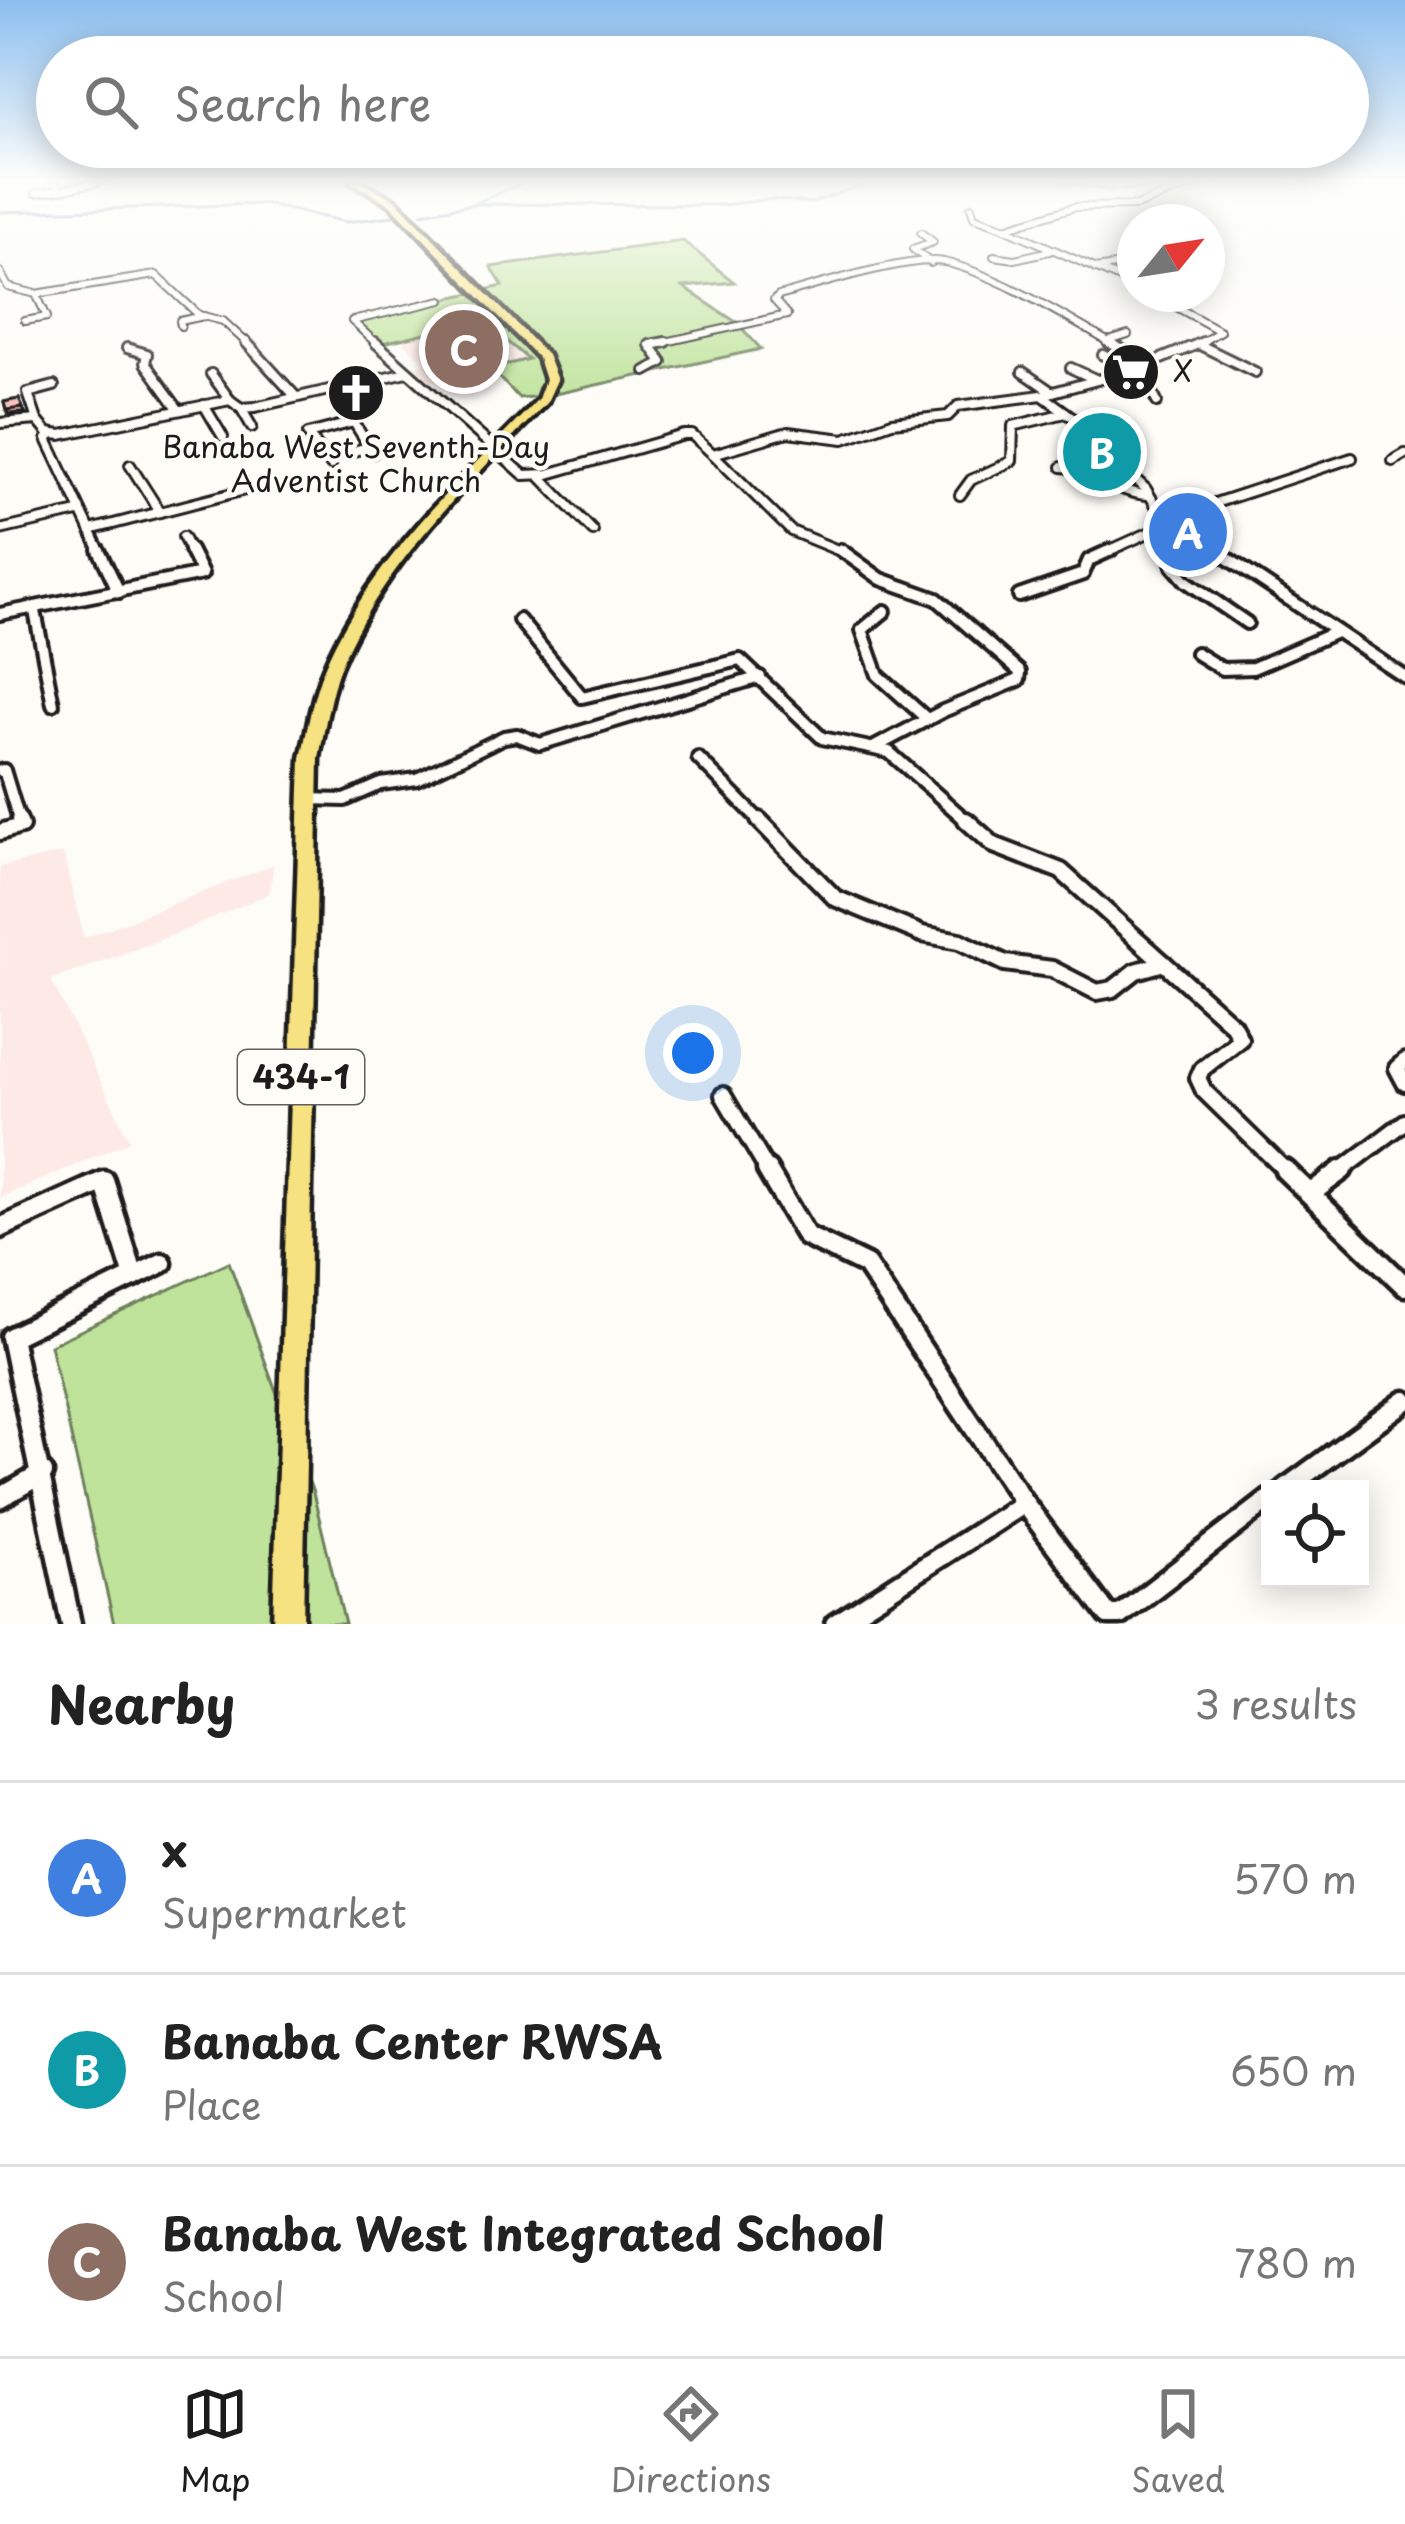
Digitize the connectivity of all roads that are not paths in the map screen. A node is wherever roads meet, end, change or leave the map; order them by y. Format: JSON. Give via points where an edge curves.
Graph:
{"nodes":[{"id":1,"x":447,"y":258,"type":"edge"},
{"id":2,"x":924,"y":258,"type":"edge"},
{"id":3,"x":1067,"y":258,"type":"edge"},
{"id":4,"x":931,"y":263,"type":"junction"},
{"id":5,"x":1117,"y":265,"type":"edge"},
{"id":6,"x":1094,"y":269,"type":"junction"},
{"id":7,"x":0,"y":272,"type":"edge"},
{"id":8,"x":1117,"y":279,"type":"edge"},
{"id":9,"x":36,"y":294,"type":"junction"},
{"id":10,"x":442,"y":300,"type":"dead end"},
{"id":11,"x":1186,"y":312,"type":"edge"},
{"id":12,"x":205,"y":316,"type":"junction"},
{"id":13,"x":25,"y":321,"type":"dead end"},
{"id":14,"x":181,"y":326,"type":"dead end"},
{"id":15,"x":1129,"y":334,"type":"dead end"},
{"id":16,"x":1106,"y":342,"type":"junction"},
{"id":17,"x":1198,"y":344,"type":"junction"},
{"id":18,"x":127,"y":348,"type":"dead end"},
{"id":19,"x":1103,"y":356,"type":"dead end"},
{"id":20,"x":1148,"y":363,"type":"junction"},
{"id":21,"x":1072,"y":368,"type":"dead end"},
{"id":22,"x":1132,"y":370,"type":"junction"},
{"id":23,"x":646,"y":371,"type":"dead end"},
{"id":24,"x":407,"y":372,"type":"junction"},
{"id":25,"x":1023,"y":372,"type":"dead end"},
{"id":26,"x":1256,"y":372,"type":"dead end"},
{"id":27,"x":211,"y":374,"type":"dead end"},
{"id":28,"x":1118,"y":375,"type":"junction"},
{"id":29,"x":1096,"y":380,"type":"junction"},
{"id":30,"x":54,"y":386,"type":"dead end"},
{"id":31,"x":333,"y":389,"type":"junction"},
{"id":32,"x":1047,"y":393,"type":"junction"},
{"id":33,"x":296,"y":397,"type":"junction"},
{"id":34,"x":230,"y":400,"type":"junction"},
{"id":35,"x":1156,"y":402,"type":"dead end"},
{"id":36,"x":204,"y":405,"type":"junction"},
{"id":37,"x":241,"y":408,"type":"junction"},
{"id":38,"x":179,"y":410,"type":"junction"},
{"id":39,"x":1065,"y":413,"type":"junction"},
{"id":40,"x":37,"y":420,"type":"junction"},
{"id":41,"x":354,"y":422,"type":"junction"},
{"id":42,"x":0,"y":424,"type":"edge"},
{"id":43,"x":252,"y":428,"type":"dead end"},
{"id":44,"x":52,"y":435,"type":"junction"},
{"id":45,"x":223,"y":437,"type":"dead end"},
{"id":46,"x":316,"y":444,"type":"junction"},
{"id":47,"x":300,"y":448,"type":"dead end"},
{"id":48,"x":494,"y":452,"type":"junction"},
{"id":49,"x":713,"y":454,"type":"junction"},
{"id":50,"x":1405,"y":454,"type":"edge"},
{"id":51,"x":1352,"y":458,"type":"dead end"},
{"id":52,"x":1393,"y":461,"type":"dead end"},
{"id":53,"x":130,"y":465,"type":"dead end"},
{"id":54,"x":1062,"y":466,"type":"dead end"},
{"id":55,"x":538,"y":475,"type":"junction"},
{"id":56,"x":245,"y":490,"type":"dead end"},
{"id":57,"x":960,"y":495,"type":"dead end"},
{"id":58,"x":1147,"y":495,"type":"junction"},
{"id":59,"x":78,"y":512,"type":"junction"},
{"id":60,"x":160,"y":512,"type":"junction"},
{"id":61,"x":1174,"y":522,"type":"junction"},
{"id":62,"x":0,"y":530,"type":"edge"},
{"id":63,"x":90,"y":530,"type":"junction"},
{"id":64,"x":593,"y":531,"type":"dead end"},
{"id":65,"x":183,"y":536,"type":"dead end"},
{"id":66,"x":1213,"y":548,"type":"junction"},
{"id":67,"x":119,"y":592,"type":"junction"},
{"id":68,"x":1019,"y":596,"type":"dead end"},
{"id":69,"x":34,"y":610,"type":"junction"},
{"id":70,"x":885,"y":611,"type":"dead end"},
{"id":71,"x":0,"y":614,"type":"edge"},
{"id":72,"x":519,"y":620,"type":"dead end"},
{"id":73,"x":1246,"y":623,"type":"dead end"},
{"id":74,"x":1336,"y":632,"type":"junction"},
{"id":75,"x":1196,"y":653,"type":"dead end"},
{"id":76,"x":760,"y":677,"type":"junction"},
{"id":77,"x":1405,"y":677,"type":"edge"},
{"id":78,"x":53,"y":704,"type":"dead end"},
{"id":79,"x":927,"y":719,"type":"junction"},
{"id":80,"x":875,"y":747,"type":"junction"},
{"id":81,"x":698,"y":758,"type":"dead end"},
{"id":82,"x":0,"y":771,"type":"edge"},
{"id":83,"x":308,"y":799,"type":"junction"},
{"id":84,"x":6,"y":802,"type":"edge"},
{"id":85,"x":0,"y":832,"type":"edge"},
{"id":86,"x":1164,"y":963,"type":"junction"},
{"id":87,"x":1405,"y":1061,"type":"edge"},
{"id":88,"x":1405,"y":1083,"type":"edge"},
{"id":89,"x":723,"y":1095,"type":"dead end"},
{"id":90,"x":1405,"y":1122,"type":"edge"},
{"id":91,"x":1311,"y":1193,"type":"junction"},
{"id":92,"x":0,"y":1228,"type":"edge"},
{"id":93,"x":162,"y":1263,"type":"dead end"},
{"id":94,"x":134,"y":1276,"type":"junction"},
{"id":95,"x":1405,"y":1286,"type":"edge"},
{"id":96,"x":1405,"y":1401,"type":"edge"},
{"id":97,"x":43,"y":1473,"type":"junction"},
{"id":98,"x":1297,"y":1480,"type":"edge"},
{"id":99,"x":0,"y":1498,"type":"edge"},
{"id":100,"x":1024,"y":1503,"type":"junction"},
{"id":101,"x":1261,"y":1506,"type":"edge"},
{"id":102,"x":71,"y":1624,"type":"edge"},
{"id":103,"x":288,"y":1624,"type":"edge"},
{"id":104,"x":836,"y":1624,"type":"edge"}],
"edges":[{"from":1,"to":48,"type":"main road","number":"434-1","via":[[547,362],[546,395]]},
{"from":2,"to":4,"type":"street"},
{"from":3,"to":6,"type":"street"},
{"from":4,"to":16,"type":"street","via":[[1032,299]]},
{"from":4,"to":23,"type":"street","via":[[779,296],[774,300],[787,315],[650,345],[662,362]]},
{"from":5,"to":6,"type":"street"},
{"from":6,"to":8,"type":"street"},
{"from":7,"to":9,"type":"street","via":[[8,286]]},
{"from":9,"to":12,"type":"street","via":[[152,274]]},
{"from":9,"to":13,"type":"street","via":[[47,317]]},
{"from":10,"to":24,"type":"street","via":[[352,320]]},
{"from":11,"to":17,"type":"street","via":[[1220,331]]},
{"from":12,"to":14,"type":"street"},
{"from":12,"to":33,"type":"street","via":[[240,335]]},
{"from":15,"to":16,"type":"street"},
{"from":16,"to":20,"type":"street"},
{"from":17,"to":20,"type":"street"},
{"from":17,"to":26,"type":"street"},
{"from":18,"to":38,"type":"street","via":[[147,354]]},
{"from":19,"to":22,"type":"street"},
{"from":20,"to":22,"type":"street"},
{"from":21,"to":29,"type":"street"},
{"from":22,"to":28,"type":"street"},
{"from":24,"to":31,"type":"street"},
{"from":24,"to":48,"type":"street"},
{"from":25,"to":32,"type":"street"},
{"from":27,"to":34,"type":"street"},
{"from":28,"to":29,"type":"street"},
{"from":28,"to":35,"type":"street"},
{"from":29,"to":32,"type":"street"},
{"from":30,"to":40,"type":"street","via":[[28,393]]},
{"from":31,"to":33,"type":"street"},
{"from":31,"to":41,"type":"street"},
{"from":32,"to":39,"type":"street"},
{"from":32,"to":49,"type":"street","via":[[958,406],[948,416],[892,422],[844,439],[788,433]]},
{"from":33,"to":37,"type":"street"},
{"from":34,"to":36,"type":"street"},
{"from":34,"to":37,"type":"street"},
{"from":36,"to":38,"type":"street"},
{"from":36,"to":45,"type":"street"},
{"from":37,"to":43,"type":"street"},
{"from":38,"to":44,"type":"street"},
{"from":39,"to":57,"type":"street","via":[[1013,426],[1012,461],[971,480]]},
{"from":39,"to":58,"type":"street","via":[[1111,445],[1109,455]]},
{"from":40,"to":42,"type":"street"},
{"from":40,"to":44,"type":"street"},
{"from":41,"to":46,"type":"street","via":[[308,430]]},
{"from":41,"to":46,"type":"street","via":[[371,450],[329,462]]},
{"from":44,"to":59,"type":"street","via":[[47,439]]},
{"from":46,"to":47,"type":"street"},
{"from":48,"to":55,"type":"street","via":[[518,472]]},
{"from":48,"to":83,"type":"main road","number":"434-1","via":[[352,625],[327,685]]},
{"from":49,"to":55,"type":"street","via":[[684,435]]},
{"from":49,"to":79,"type":"street","via":[[791,531],[937,599],[1020,672],[1009,687]]},
{"from":50,"to":52,"type":"street"},
{"from":51,"to":61,"type":"street"},
{"from":53,"to":60,"type":"street"},
{"from":54,"to":58,"type":"street","via":[[1078,467],[1114,492]]},
{"from":55,"to":64,"type":"street"},
{"from":56,"to":60,"type":"street"},
{"from":58,"to":61,"type":"street"},
{"from":59,"to":62,"type":"street"},
{"from":59,"to":63,"type":"street"},
{"from":60,"to":63,"type":"street"},
{"from":61,"to":66,"type":"street"},
{"from":61,"to":68,"type":"street","via":[[1089,560],[1083,574]]},
{"from":63,"to":67,"type":"street"},
{"from":65,"to":67,"type":"street","via":[[202,574]]},
{"from":66,"to":73,"type":"street","via":[[1173,566]]},
{"from":66,"to":74,"type":"street"},
{"from":67,"to":69,"type":"street"},
{"from":69,"to":71,"type":"street"},
{"from":69,"to":78,"type":"street"},
{"from":70,"to":79,"type":"street","via":[[862,630],[878,675]]},
{"from":72,"to":76,"type":"street","via":[[582,697],[731,659]]},
{"from":74,"to":75,"type":"street","via":[[1253,668],[1222,669]]},
{"from":74,"to":77,"type":"street"},
{"from":76,"to":80,"type":"street","via":[[822,738]]},
{"from":76,"to":83,"type":"street","via":[[540,744],[504,737],[400,785],[345,800]]},
{"from":79,"to":80,"type":"street"},
{"from":80,"to":86,"type":"street","via":[[899,758],[994,844],[1060,871]]},
{"from":81,"to":86,"type":"street","via":[[835,898],[1005,963],[1052,969],[1096,992]]},
{"from":82,"to":84,"type":"street"},
{"from":83,"to":103,"type":"main road","number":"434-1"},
{"from":84,"to":85,"type":"street","via":[[21,826]]},
{"from":86,"to":91,"type":"street","via":[[1239,1034],[1237,1046],[1202,1069],[1204,1091]]},
{"from":87,"to":88,"type":"street","via":[[1397,1068]]},
{"from":89,"to":100,"type":"street","via":[[806,1236],[866,1265]]},
{"from":90,"to":91,"type":"street"},
{"from":91,"to":95,"type":"street"},
{"from":92,"to":94,"type":"street","via":[[104,1181]]},
{"from":93,"to":94,"type":"street"},
{"from":94,"to":97,"type":"street","via":[[11,1337]]},
{"from":96,"to":98,"type":"street"},
{"from":97,"to":99,"type":"street"},
{"from":97,"to":102,"type":"street"},
{"from":100,"to":101,"type":"street","via":[[1108,1615],[1120,1615]]},
{"from":100,"to":104,"type":"street"}]}
